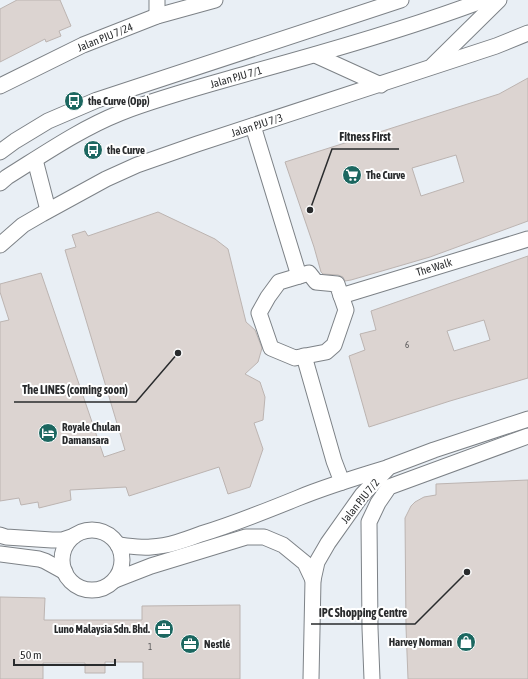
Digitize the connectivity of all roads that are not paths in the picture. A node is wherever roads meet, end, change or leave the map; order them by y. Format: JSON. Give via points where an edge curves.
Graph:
{"nodes":[{"id":1,"x":157,"y":0,"type":"edge"},
{"id":2,"x":215,"y":0,"type":"edge"},
{"id":3,"x":401,"y":0,"type":"edge"},
{"id":4,"x":484,"y":0,"type":"edge"},
{"id":5,"x":499,"y":0,"type":"edge"},
{"id":6,"x":157,"y":16,"type":"junction"},
{"id":7,"x":528,"y":32,"type":"edge"},
{"id":8,"x":315,"y":55,"type":"junction"},
{"id":9,"x":430,"y":68,"type":"junction"},
{"id":10,"x":381,"y":84,"type":"junction"},
{"id":11,"x":0,"y":86,"type":"edge"},
{"id":12,"x":253,"y":126,"type":"junction"},
{"id":13,"x":0,"y":152,"type":"edge"},
{"id":14,"x":35,"y":160,"type":"junction"},
{"id":15,"x":0,"y":183,"type":"edge"},
{"id":16,"x":48,"y":210,"type":"junction"},
{"id":17,"x":528,"y":239,"type":"edge"},
{"id":18,"x":0,"y":245,"type":"edge"},
{"id":19,"x":299,"y":276,"type":"junction"},
{"id":20,"x":341,"y":296,"type":"junction"},
{"id":21,"x":304,"y":356,"type":"junction"},
{"id":22,"x":528,"y":419,"type":"edge"},
{"id":23,"x":528,"y":436,"type":"edge"},
{"id":24,"x":389,"y":467,"type":"junction"},
{"id":25,"x":342,"y":482,"type":"junction"},
{"id":26,"x":0,"y":535,"type":"edge"},
{"id":27,"x":74,"y":536,"type":"junction"},
{"id":28,"x":118,"y":545,"type":"junction"},
{"id":29,"x":0,"y":554,"type":"edge"},
{"id":30,"x":65,"y":572,"type":"junction"},
{"id":31,"x":115,"y":580,"type":"junction"},
{"id":32,"x":313,"y":580,"type":"junction"},
{"id":33,"x":310,"y":676,"type":"edge"},
{"id":34,"x":372,"y":679,"type":"edge"}],
"edges":[{"from":1,"to":6,"type":"street"},
{"from":2,"to":6,"type":"street","name":"Jalan PJU 7/24"},
{"from":3,"to":13,"type":"street","name":"Jalan PJU 7/1","via":[[97,100],[48,121]]},
{"from":4,"to":8,"type":"street","name":"Jalan PJU 7/1"},
{"from":5,"to":9,"type":"street"},
{"from":6,"to":11,"type":"street","name":"Jalan PJU 7/24","via":[[83,44]]},
{"from":7,"to":9,"type":"street","name":"Jalan PJU 7/3","via":[[496,46]]},
{"from":8,"to":10,"type":"street"},
{"from":8,"to":14,"type":"street","name":"Jalan PJU 7/1","via":[[165,97],[120,113],[87,128]]},
{"from":9,"to":10,"type":"street","name":"Jalan PJU 7/3"},
{"from":10,"to":12,"type":"street","name":"Jalan PJU 7/3"},
{"from":12,"to":16,"type":"street","name":"Jalan PJU 7/3","via":[[137,165]]},
{"from":12,"to":19,"type":"street"},
{"from":14,"to":15,"type":"street","name":"Jalan PJU 7/1"},
{"from":14,"to":16,"type":"street"},
{"from":16,"to":18,"type":"street","name":"Jalan PJU 7/3","via":[[23,225]]},
{"from":17,"to":20,"type":"street","name":"The Walk"},
{"from":19,"to":20,"type":"street","via":[[309,274],[316,282],[337,284]]},
{"from":19,"to":21,"type":"street","via":[[279,282],[259,313],[271,348],[295,358]]},
{"from":20,"to":21,"type":"street","via":[[346,310],[334,345],[326,352]]},
{"from":21,"to":25,"type":"street"},
{"from":22,"to":24,"type":"street","name":"Jalan PJU 7/2"},
{"from":23,"to":34,"type":"street","name":"Jalan PJU 7/2","via":[[389,487],[378,503],[369,522]]},
{"from":24,"to":25,"type":"street"},
{"from":24,"to":32,"type":"street","name":"Jalan PJU 7/2","via":[[362,495],[328,543],[317,562]]},
{"from":25,"to":28,"type":"street","via":[[171,544],[153,547]]},
{"from":26,"to":27,"type":"street","via":[[52,540]]},
{"from":27,"to":28,"type":"street","via":[[93,530],[103,532]]},
{"from":27,"to":30,"type":"street","via":[[63,553],[62,563]]},
{"from":28,"to":31,"type":"street","via":[[122,553],[122,563]]},
{"from":29,"to":30,"type":"street","via":[[38,558]]},
{"from":30,"to":31,"type":"street","via":[[78,586],[88,589],[106,586]]},
{"from":31,"to":32,"type":"street","via":[[151,566],[246,537],[264,537],[284,545],[305,563]]},
{"from":32,"to":33,"type":"street","name":"Jalan PJU 7/2"}]}
